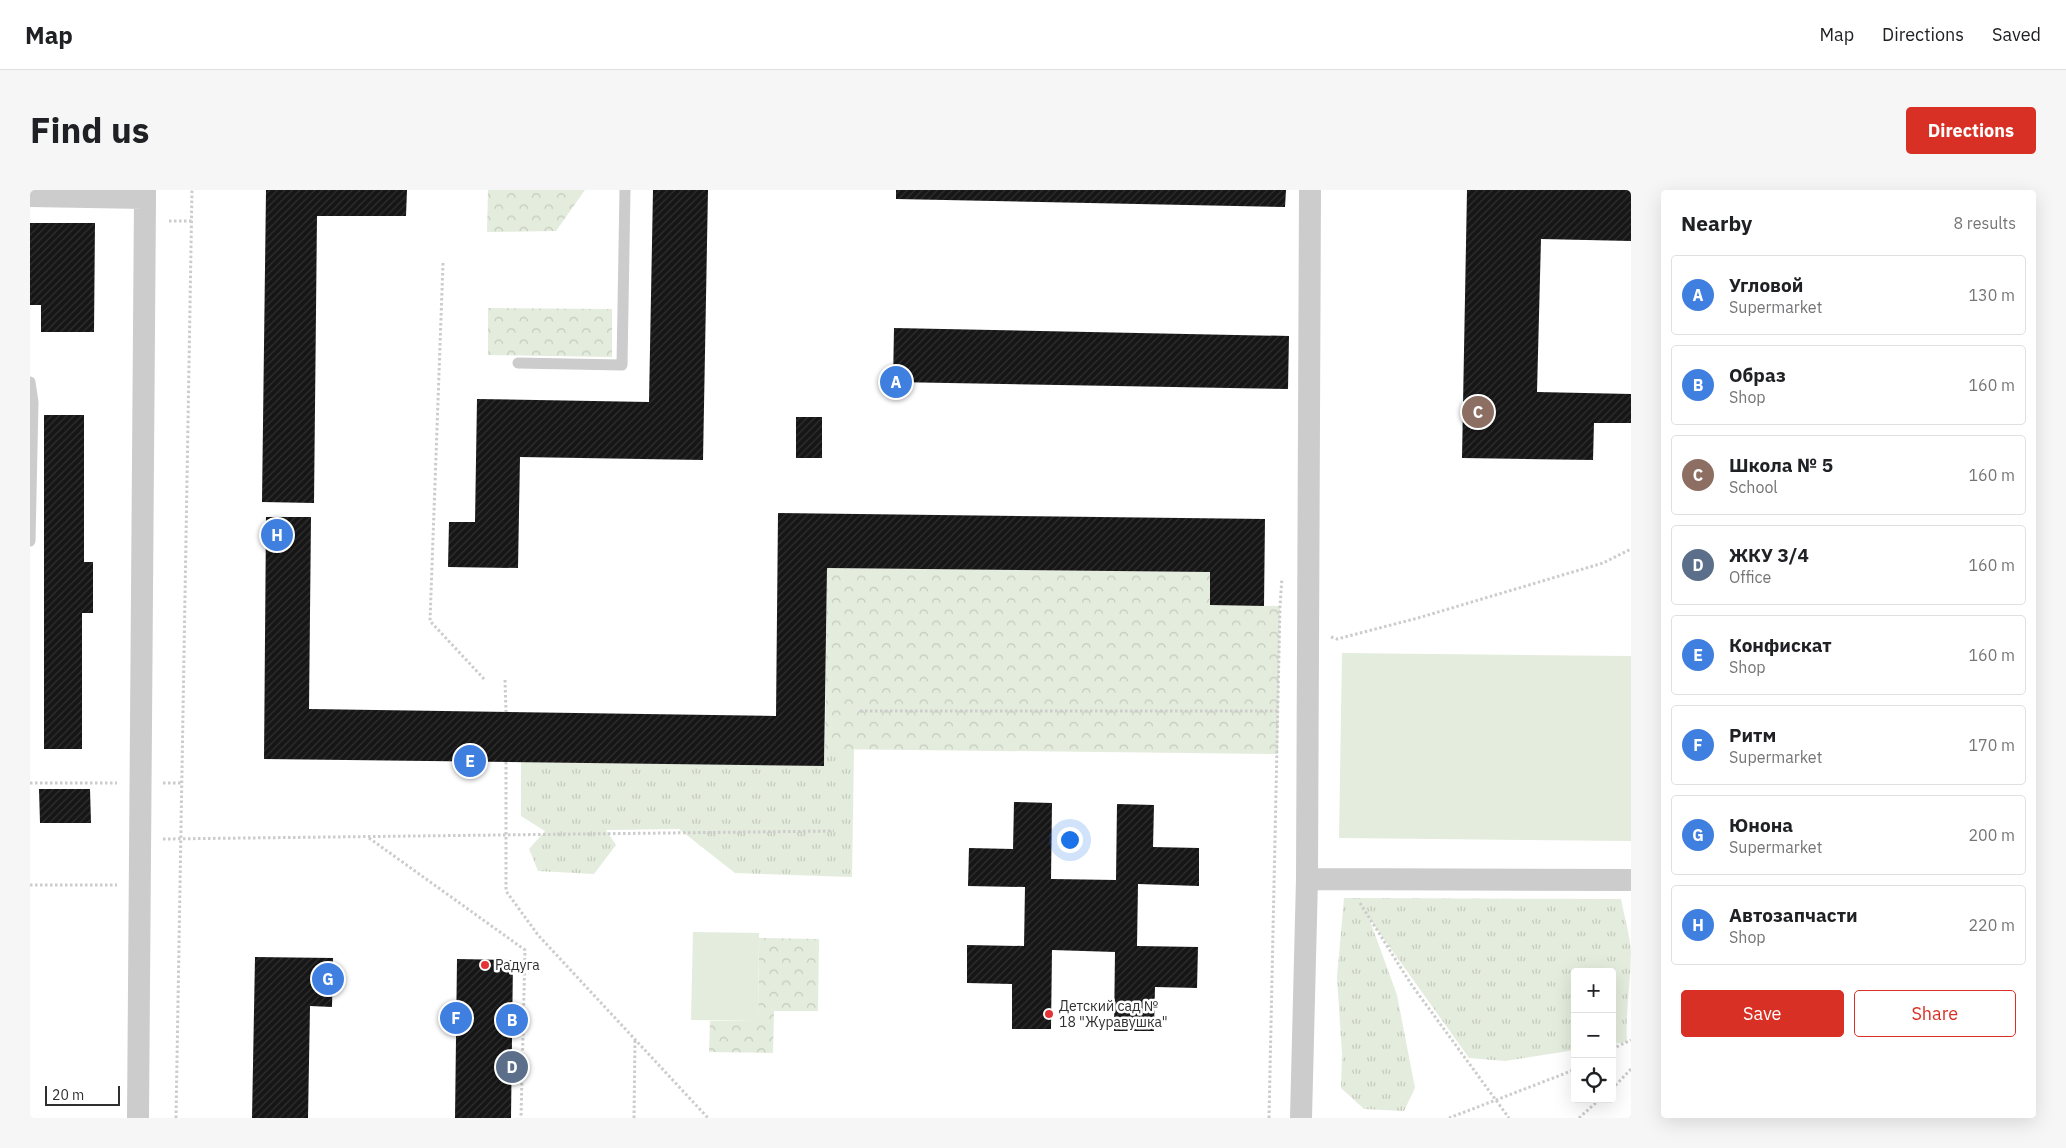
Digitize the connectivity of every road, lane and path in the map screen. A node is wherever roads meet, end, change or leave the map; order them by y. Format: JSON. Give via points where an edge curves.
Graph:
{"nodes":[{"id":1,"x":192,"y":190,"type":"edge"},
{"id":2,"x":625,"y":190,"type":"edge"},
{"id":3,"x":1310,"y":190,"type":"edge"},
{"id":4,"x":145,"y":194,"type":"edge"},
{"id":5,"x":30,"y":196,"type":"edge"},
{"id":6,"x":443,"y":263,"type":"dead end"},
{"id":7,"x":518,"y":363,"type":"dead end"},
{"id":8,"x":30,"y":382,"type":"edge"},
{"id":9,"x":30,"y":541,"type":"edge"},
{"id":10,"x":1631,"y":549,"type":"edge"},
{"id":11,"x":1283,"y":569,"type":"dead end"},
{"id":12,"x":1308,"y":643,"type":"junction"},
{"id":13,"x":485,"y":680,"type":"dead end"},
{"id":14,"x":505,"y":680,"type":"dead end"},
{"id":15,"x":1308,"y":709,"type":"junction"},
{"id":16,"x":860,"y":711,"type":"dead end"},
{"id":17,"x":1279,"y":711,"type":"junction"},
{"id":18,"x":506,"y":712,"type":"dead end"},
{"id":19,"x":506,"y":762,"type":"dead end"},
{"id":20,"x":30,"y":783,"type":"edge"},
{"id":21,"x":125,"y":783,"type":"dead end"},
{"id":22,"x":154,"y":783,"type":"dead end"},
{"id":23,"x":182,"y":783,"type":"junction"},
{"id":24,"x":834,"y":831,"type":"dead end"},
{"id":25,"x":506,"y":836,"type":"junction"},
{"id":26,"x":368,"y":837,"type":"junction"},
{"id":27,"x":140,"y":839,"type":"junction"},
{"id":28,"x":181,"y":839,"type":"junction"},
{"id":29,"x":1307,"y":879,"type":"junction"},
{"id":30,"x":1631,"y":880,"type":"edge"},
{"id":31,"x":30,"y":885,"type":"edge"},
{"id":32,"x":140,"y":886,"type":"junction"},
{"id":33,"x":1359,"y":901,"type":"dead end"},
{"id":34,"x":635,"y":1039,"type":"junction"},
{"id":35,"x":1631,"y":1040,"type":"edge"},
{"id":36,"x":1616,"y":1047,"type":"edge"},
{"id":37,"x":1631,"y":1069,"type":"edge"},
{"id":38,"x":1571,"y":1071,"type":"edge"},
{"id":39,"x":1616,"y":1085,"type":"edge"},
{"id":40,"x":1497,"y":1100,"type":"junction"},
{"id":41,"x":1596,"y":1103,"type":"edge"},
{"id":42,"x":138,"y":1118,"type":"edge"},
{"id":43,"x":176,"y":1118,"type":"edge"},
{"id":44,"x":521,"y":1118,"type":"edge"},
{"id":45,"x":634,"y":1118,"type":"edge"},
{"id":46,"x":708,"y":1118,"type":"edge"},
{"id":47,"x":1270,"y":1118,"type":"edge"},
{"id":48,"x":1301,"y":1118,"type":"edge"},
{"id":49,"x":1449,"y":1118,"type":"edge"},
{"id":50,"x":1509,"y":1118,"type":"edge"},
{"id":51,"x":1579,"y":1118,"type":"edge"}],
"edges":[{"from":1,"to":23,"type":"path"},
{"from":2,"to":7,"type":"lane","via":[[622,365]]},
{"from":3,"to":12,"type":"street"},
{"from":4,"to":5,"type":"street"},
{"from":4,"to":27,"type":"street"},
{"from":6,"to":13,"type":"path","via":[[430,621]]},
{"from":8,"to":9,"type":"lane","via":[[33,402]]},
{"from":10,"to":12,"type":"path","via":[[1603,563],[1418,618],[1337,639],[1321,634]]},
{"from":11,"to":17,"type":"path"},
{"from":12,"to":15,"type":"street"},
{"from":14,"to":18,"type":"path"},
{"from":15,"to":17,"type":"path"},
{"from":15,"to":29,"type":"street"},
{"from":16,"to":17,"type":"path"},
{"from":17,"to":47,"type":"path"},
{"from":19,"to":25,"type":"path"},
{"from":20,"to":21,"type":"path"},
{"from":22,"to":23,"type":"path"},
{"from":23,"to":28,"type":"path"},
{"from":24,"to":25,"type":"path"},
{"from":25,"to":26,"type":"path"},
{"from":25,"to":34,"type":"path","via":[[506,891],[538,935]]},
{"from":26,"to":28,"type":"path"},
{"from":26,"to":44,"type":"path","via":[[525,950]]},
{"from":27,"to":28,"type":"path"},
{"from":27,"to":32,"type":"street"},
{"from":28,"to":43,"type":"path"},
{"from":29,"to":30,"type":"street"},
{"from":29,"to":48,"type":"street"},
{"from":31,"to":32,"type":"path"},
{"from":32,"to":42,"type":"street"},
{"from":33,"to":40,"type":"path","via":[[1411,984]]},
{"from":34,"to":45,"type":"path"},
{"from":34,"to":46,"type":"path"},
{"from":35,"to":36,"type":"path"},
{"from":37,"to":39,"type":"path"},
{"from":38,"to":40,"type":"path"},
{"from":40,"to":49,"type":"path"},
{"from":40,"to":50,"type":"path"},
{"from":41,"to":51,"type":"path"}]}
